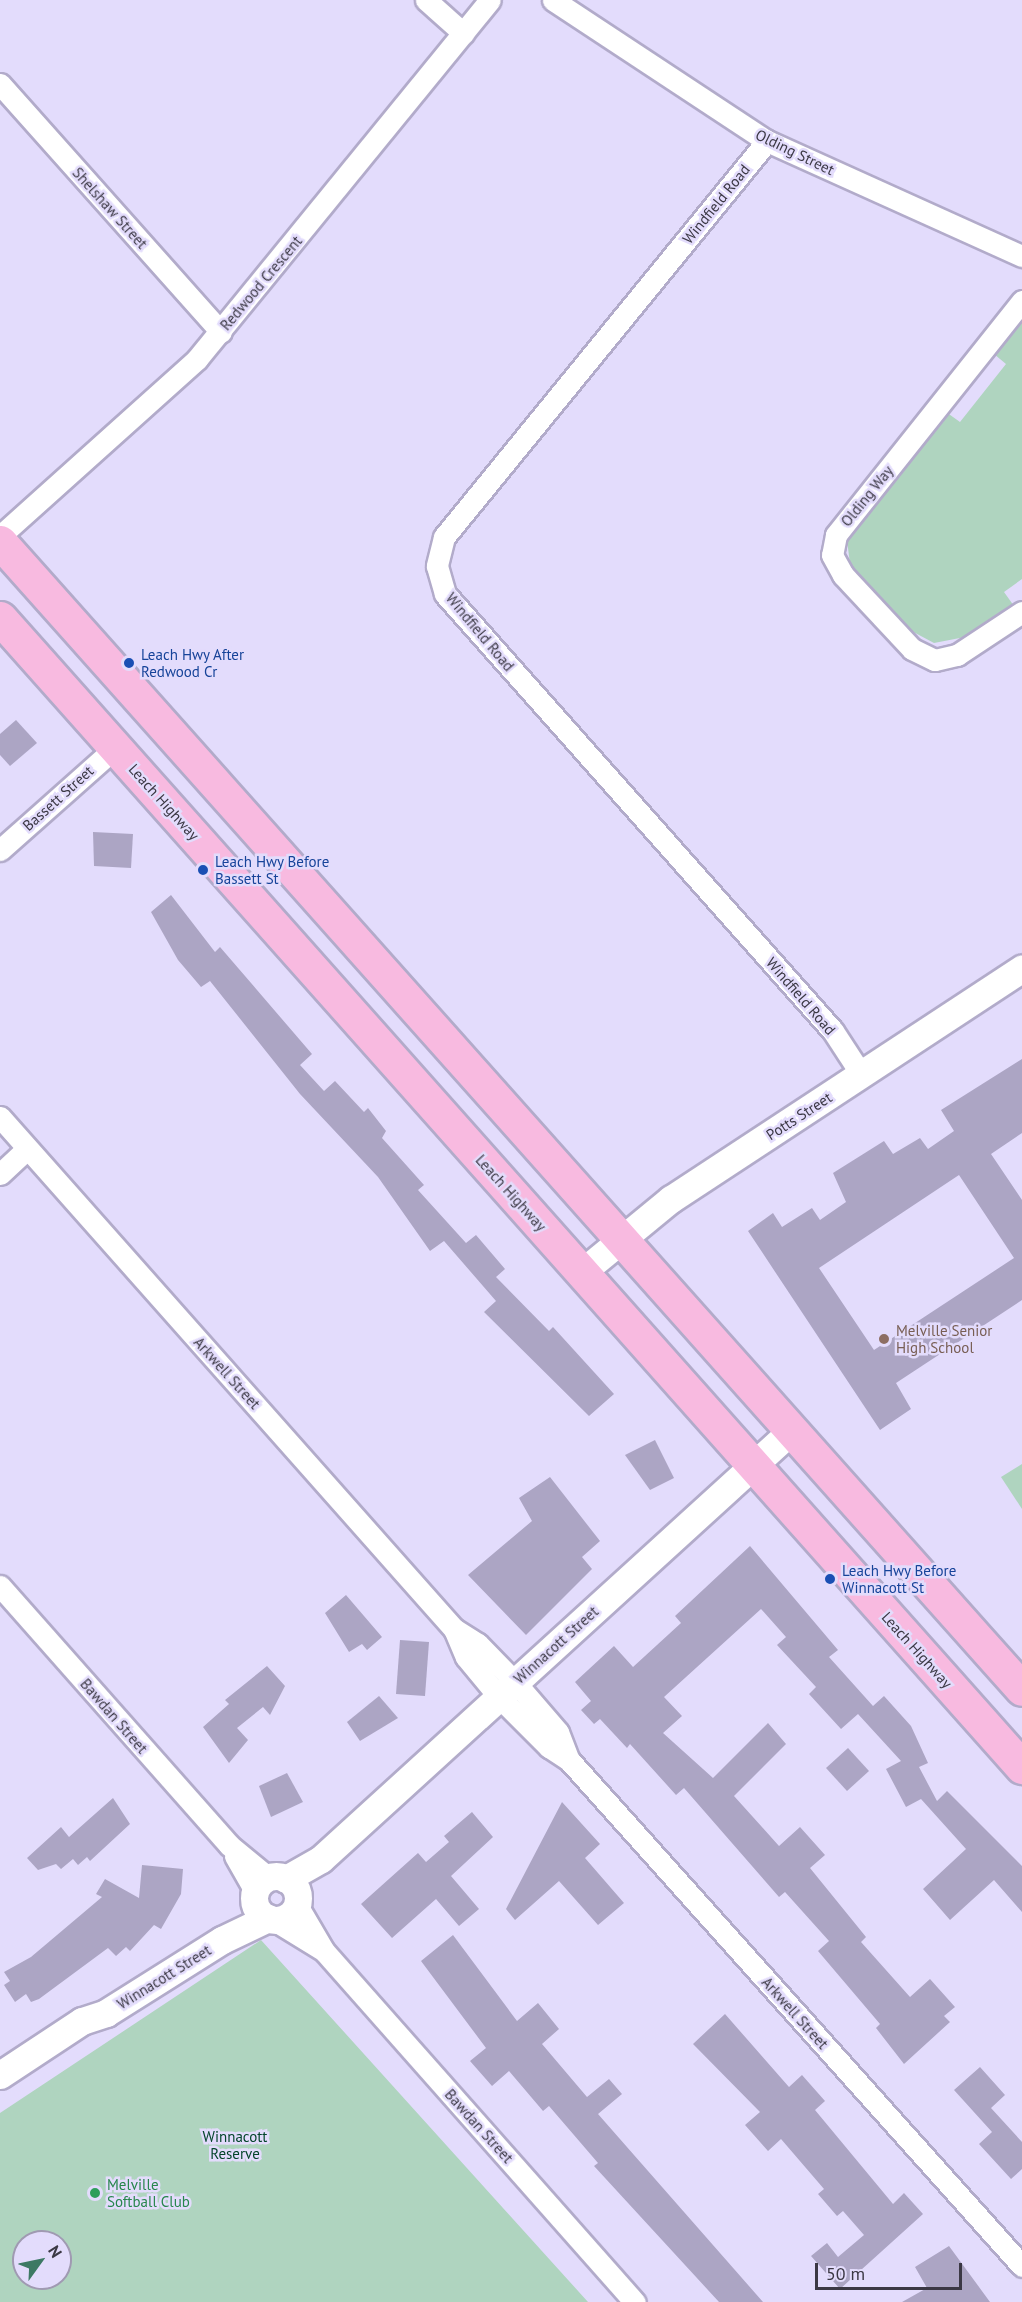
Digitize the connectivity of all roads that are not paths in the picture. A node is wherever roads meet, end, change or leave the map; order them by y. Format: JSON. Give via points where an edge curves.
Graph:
{"nodes":[{"id":1,"x":426,"y":0,"type":"edge"},
{"id":2,"x":490,"y":0,"type":"edge"},
{"id":3,"x":553,"y":0,"type":"edge"},
{"id":4,"x":463,"y":33,"type":"junction"},
{"id":5,"x":0,"y":84,"type":"edge"},
{"id":6,"x":767,"y":141,"type":"junction"},
{"id":7,"x":1022,"y":256,"type":"edge"},
{"id":8,"x":1022,"y":301,"type":"edge"},
{"id":9,"x":221,"y":332,"type":"junction"},
{"id":10,"x":0,"y":536,"type":"edge"},
{"id":11,"x":0,"y":542,"type":"edge"},
{"id":12,"x":1022,"y":612,"type":"edge"},
{"id":13,"x":0,"y":618,"type":"edge"},
{"id":14,"x":116,"y":747,"type":"junction"},
{"id":15,"x":0,"y":849,"type":"edge"},
{"id":16,"x":1022,"y":968,"type":"edge"},
{"id":17,"x":861,"y":1074,"type":"junction"},
{"id":18,"x":0,"y":1117,"type":"edge"},
{"id":19,"x":27,"y":1149,"type":"junction"},
{"id":20,"x":0,"y":1174,"type":"edge"},
{"id":21,"x":621,"y":1238,"type":"junction"},
{"id":22,"x":582,"y":1272,"type":"junction"},
{"id":23,"x":791,"y":1431,"type":"junction"},
{"id":24,"x":752,"y":1466,"type":"junction"},
{"id":25,"x":0,"y":1586,"type":"edge"},
{"id":26,"x":507,"y":1689,"type":"junction"},
{"id":27,"x":1022,"y":1689,"type":"edge"},
{"id":28,"x":1022,"y":1767,"type":"edge"},
{"id":29,"x":275,"y":1898,"type":"junction"},
{"id":30,"x":2,"y":2081,"type":"edge"},
{"id":31,"x":1022,"y":2266,"type":"edge"},
{"id":32,"x":635,"y":2302,"type":"edge"}],
"edges":[{"from":1,"to":4,"type":"street"},
{"from":2,"to":4,"type":"street","name":"Redwood Crescent"},
{"from":3,"to":6,"type":"street","name":"Olding Street"},
{"from":4,"to":9,"type":"street","name":"Redwood Crescent"},
{"from":5,"to":9,"type":"street","name":"Shelshaw Street"},
{"from":6,"to":7,"type":"street","name":"Olding Street"},
{"from":6,"to":17,"type":"street","name":"Windfield Road","via":[[444,537],[437,566],[446,594],[833,1031]]},
{"from":8,"to":12,"type":"street","name":"Olding Way","via":[[836,535],[832,555],[843,575],[912,649],[934,660],[957,655]]},
{"from":9,"to":10,"type":"street","name":"Redwood Crescent","via":[[162,394]]},
{"from":11,"to":21,"type":"highway"},
{"from":13,"to":14,"type":"highway","name":"Leach Highway"},
{"from":14,"to":15,"type":"street","name":"Bassett Street"},
{"from":14,"to":22,"type":"highway","name":"Leach Highway"},
{"from":16,"to":17,"type":"street","name":"Potts Street"},
{"from":17,"to":21,"type":"street","name":"Potts Street"},
{"from":18,"to":19,"type":"street","name":"Arkwell Street"},
{"from":19,"to":20,"type":"street"},
{"from":19,"to":26,"type":"street","name":"Arkwell Street","via":[[454,1629],[478,1644]]},
{"from":21,"to":22,"type":"street","name":"Potts Street"},
{"from":21,"to":23,"type":"highway"},
{"from":22,"to":24,"type":"highway","name":"Leach Highway"},
{"from":23,"to":24,"type":"street","name":"Winnacott Street"},
{"from":23,"to":27,"type":"highway"},
{"from":24,"to":26,"type":"street","name":"Winnacott Street"},
{"from":24,"to":28,"type":"highway","name":"Leach Highway"},
{"from":25,"to":29,"type":"street","name":"Bawdan Street"},
{"from":26,"to":29,"type":"street","name":"Winnacott Street"},
{"from":26,"to":31,"type":"street","name":"Arkwell Street","via":[[558,1732],[569,1760]]},
{"from":29,"to":30,"type":"street","name":"Winnacott Street","via":[[222,1940],[106,2013],[82,2021]]},
{"from":29,"to":32,"type":"street","name":"Bawdan Street"}]}
